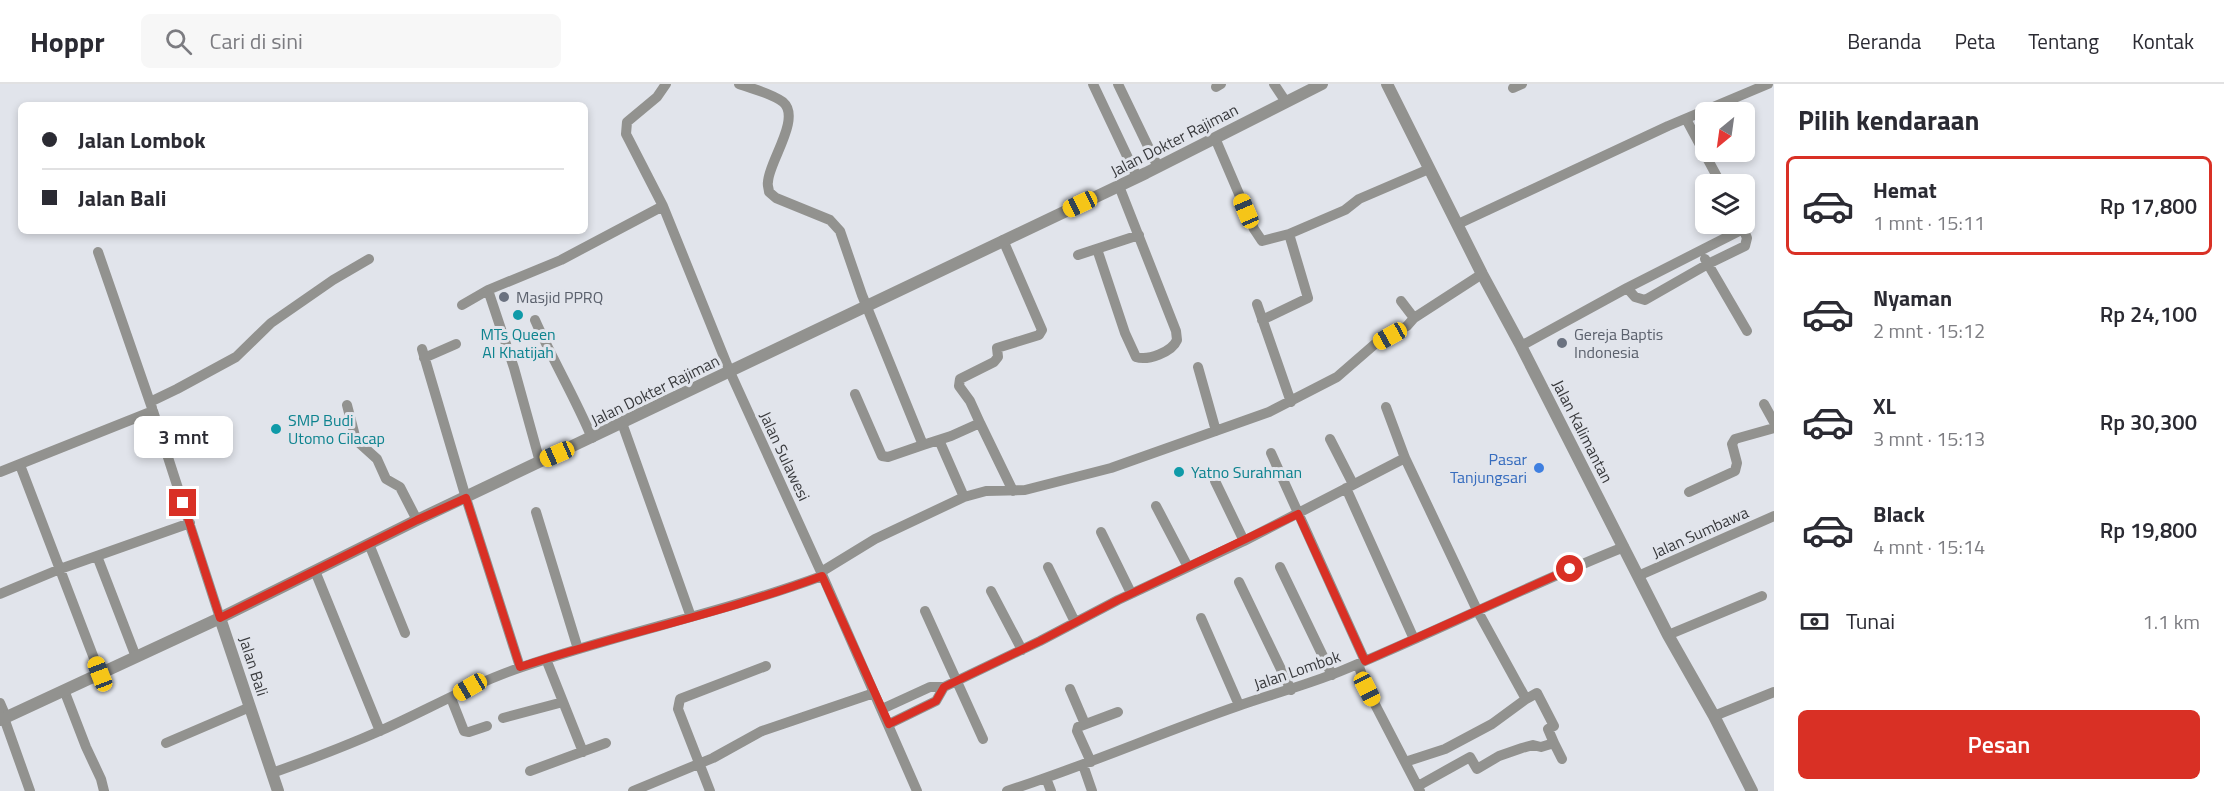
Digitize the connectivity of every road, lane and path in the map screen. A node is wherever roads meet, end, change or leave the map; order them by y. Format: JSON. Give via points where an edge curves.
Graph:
{"nodes":[{"id":1,"x":666,"y":84,"type":"edge"},
{"id":2,"x":739,"y":84,"type":"edge"},
{"id":3,"x":1093,"y":84,"type":"edge"},
{"id":4,"x":1118,"y":84,"type":"edge"},
{"id":5,"x":1274,"y":84,"type":"edge"},
{"id":6,"x":1322,"y":84,"type":"edge"},
{"id":7,"x":1387,"y":84,"type":"edge"},
{"id":8,"x":1768,"y":84,"type":"edge"},
{"id":9,"x":1286,"y":102,"type":"junction"},
{"id":10,"x":1686,"y":119,"type":"junction"},
{"id":11,"x":1215,"y":138,"type":"junction"},
{"id":12,"x":1158,"y":167,"type":"junction"},
{"id":13,"x":1429,"y":169,"type":"junction"},
{"id":14,"x":1716,"y":174,"type":"edge"},
{"id":15,"x":1137,"y":177,"type":"junction"},
{"id":16,"x":1119,"y":186,"type":"junction"},
{"id":17,"x":663,"y":206,"type":"junction"},
{"id":18,"x":1458,"y":224,"type":"junction"},
{"id":19,"x":1289,"y":234,"type":"junction"},
{"id":20,"x":1728,"y":234,"type":"edge"},
{"id":21,"x":1745,"y":234,"type":"edge"},
{"id":22,"x":1139,"y":235,"type":"junction"},
{"id":23,"x":1003,"y":240,"type":"junction"},
{"id":24,"x":1097,"y":249,"type":"junction"},
{"id":25,"x":1700,"y":250,"type":"junction"},
{"id":26,"x":98,"y":252,"type":"dead end"},
{"id":27,"x":1078,"y":255,"type":"dead end"},
{"id":28,"x":369,"y":259,"type":"dead end"},
{"id":29,"x":1708,"y":264,"type":"junction"},
{"id":30,"x":1482,"y":274,"type":"junction"},
{"id":31,"x":1627,"y":288,"type":"junction"},
{"id":32,"x":488,"y":291,"type":"junction"},
{"id":33,"x":1401,"y":301,"type":"dead end"},
{"id":34,"x":1257,"y":304,"type":"dead end"},
{"id":35,"x":462,"y":305,"type":"dead end"},
{"id":36,"x":867,"y":306,"type":"junction"},
{"id":37,"x":1414,"y":318,"type":"junction"},
{"id":38,"x":536,"y":320,"type":"dead end"},
{"id":39,"x":1262,"y":320,"type":"junction"},
{"id":40,"x":1747,"y":331,"type":"dead end"},
{"id":41,"x":456,"y":344,"type":"dead end"},
{"id":42,"x":1521,"y":346,"type":"junction"},
{"id":43,"x":1198,"y":367,"type":"dead end"},
{"id":44,"x":730,"y":372,"type":"junction"},
{"id":45,"x":855,"y":394,"type":"dead end"},
{"id":46,"x":1291,"y":402,"type":"junction"},
{"id":47,"x":1764,"y":404,"type":"dead end"},
{"id":48,"x":347,"y":405,"type":"dead end"},
{"id":49,"x":151,"y":406,"type":"junction"},
{"id":50,"x":1386,"y":407,"type":"dead end"},
{"id":51,"x":622,"y":423,"type":"junction"},
{"id":52,"x":980,"y":423,"type":"junction"},
{"id":53,"x":1774,"y":423,"type":"edge"},
{"id":54,"x":1774,"y":428,"type":"edge"},
{"id":55,"x":1216,"y":431,"type":"junction"},
{"id":56,"x":592,"y":438,"type":"junction"},
{"id":57,"x":1330,"y":439,"type":"dead end"},
{"id":58,"x":939,"y":440,"type":"junction"},
{"id":59,"x":923,"y":445,"type":"junction"},
{"id":60,"x":1270,"y":453,"type":"dead end"},
{"id":61,"x":1405,"y":458,"type":"junction"},
{"id":62,"x":540,"y":462,"type":"junction"},
{"id":63,"x":20,"y":465,"type":"junction"},
{"id":64,"x":0,"y":472,"type":"edge"},
{"id":65,"x":1215,"y":481,"type":"dead end"},
{"id":66,"x":1349,"y":486,"type":"junction"},
{"id":67,"x":1013,"y":491,"type":"junction"},
{"id":68,"x":1689,"y":492,"type":"dead end"},
{"id":69,"x":964,"y":497,"type":"junction"},
{"id":70,"x":466,"y":498,"type":"junction"},
{"id":71,"x":1156,"y":506,"type":"dead end"},
{"id":72,"x":536,"y":512,"type":"dead end"},
{"id":73,"x":1298,"y":514,"type":"junction"},
{"id":74,"x":1774,"y":516,"type":"edge"},
{"id":75,"x":417,"y":520,"type":"junction"},
{"id":76,"x":190,"y":523,"type":"junction"},
{"id":77,"x":1101,"y":532,"type":"dead end"},
{"id":78,"x":1244,"y":541,"type":"junction"},
{"id":79,"x":369,"y":544,"type":"junction"},
{"id":80,"x":1624,"y":547,"type":"junction"},
{"id":81,"x":97,"y":556,"type":"junction"},
{"id":82,"x":1048,"y":567,"type":"dead end"},
{"id":83,"x":1188,"y":567,"type":"junction"},
{"id":84,"x":1280,"y":567,"type":"dead end"},
{"id":85,"x":60,"y":569,"type":"junction"},
{"id":86,"x":315,"y":571,"type":"junction"},
{"id":87,"x":822,"y":574,"type":"junction"},
{"id":88,"x":1638,"y":576,"type":"junction"},
{"id":89,"x":1239,"y":582,"type":"dead end"},
{"id":90,"x":991,"y":591,"type":"dead end"},
{"id":91,"x":1131,"y":593,"type":"junction"},
{"id":92,"x":0,"y":594,"type":"edge"},
{"id":93,"x":1762,"y":596,"type":"dead end"},
{"id":94,"x":1477,"y":610,"type":"junction"},
{"id":95,"x":925,"y":611,"type":"dead end"},
{"id":96,"x":691,"y":617,"type":"junction"},
{"id":97,"x":220,"y":618,"type":"junction"},
{"id":98,"x":1201,"y":618,"type":"dead end"},
{"id":99,"x":1076,"y":622,"type":"junction"},
{"id":100,"x":405,"y":633,"type":"dead end"},
{"id":101,"x":1668,"y":635,"type":"junction"},
{"id":102,"x":1414,"y":639,"type":"junction"},
{"id":103,"x":578,"y":649,"type":"junction"},
{"id":104,"x":1022,"y":650,"type":"junction"},
{"id":105,"x":136,"y":657,"type":"junction"},
{"id":106,"x":546,"y":659,"type":"junction"},
{"id":107,"x":1361,"y":663,"type":"junction"},
{"id":108,"x":766,"y":666,"type":"dead end"},
{"id":109,"x":520,"y":667,"type":"junction"},
{"id":110,"x":100,"y":674,"type":"junction"},
{"id":111,"x":1332,"y":675,"type":"junction"},
{"id":112,"x":956,"y":681,"type":"junction"},
{"id":113,"x":944,"y":687,"type":"junction"},
{"id":114,"x":1070,"y":689,"type":"dead end"},
{"id":115,"x":64,"y":690,"type":"junction"},
{"id":116,"x":1291,"y":690,"type":"junction"},
{"id":117,"x":1774,"y":692,"type":"edge"},
{"id":118,"x":874,"y":693,"type":"junction"},
{"id":119,"x":451,"y":698,"type":"junction"},
{"id":120,"x":1526,"y":699,"type":"junction"},
{"id":121,"x":563,"y":702,"type":"junction"},
{"id":122,"x":0,"y":703,"type":"edge"},
{"id":123,"x":1239,"y":705,"type":"junction"},
{"id":124,"x":250,"y":707,"type":"junction"},
{"id":125,"x":882,"y":709,"type":"junction"},
{"id":126,"x":1118,"y":712,"type":"dead end"},
{"id":127,"x":1714,"y":716,"type":"junction"},
{"id":128,"x":3,"y":718,"type":"edge"},
{"id":129,"x":503,"y":718,"type":"dead end"},
{"id":130,"x":889,"y":724,"type":"junction"},
{"id":131,"x":1085,"y":724,"type":"junction"},
{"id":132,"x":487,"y":726,"type":"dead end"},
{"id":133,"x":380,"y":731,"type":"junction"},
{"id":134,"x":983,"y":739,"type":"dead end"},
{"id":135,"x":166,"y":742,"type":"dead end"},
{"id":136,"x":606,"y":743,"type":"dead end"},
{"id":137,"x":1554,"y":743,"type":"junction"},
{"id":138,"x":583,"y":752,"type":"junction"},
{"id":139,"x":1562,"y":759,"type":"dead end"},
{"id":140,"x":1405,"y":762,"type":"junction"},
{"id":141,"x":1087,"y":763,"type":"junction"},
{"id":142,"x":700,"y":764,"type":"junction"},
{"id":143,"x":530,"y":771,"type":"dead end"},
{"id":144,"x":272,"y":773,"type":"junction"},
{"id":145,"x":1046,"y":778,"type":"junction"},
{"id":146,"x":1419,"y":788,"type":"edge"},
{"id":147,"x":30,"y":791,"type":"edge"},
{"id":148,"x":104,"y":791,"type":"edge"},
{"id":149,"x":278,"y":791,"type":"edge"},
{"id":150,"x":633,"y":791,"type":"edge"},
{"id":151,"x":710,"y":791,"type":"edge"},
{"id":152,"x":917,"y":791,"type":"edge"},
{"id":153,"x":1007,"y":791,"type":"edge"},
{"id":154,"x":1051,"y":791,"type":"edge"},
{"id":155,"x":1092,"y":791,"type":"edge"},
{"id":156,"x":1752,"y":791,"type":"edge"}],
"edges":[{"from":1,"to":17,"type":"street","name":"Jalan Sulawesi","via":[[657,97],[627,122],[626,134]]},
{"from":2,"to":36,"type":"street","via":[[786,105],[787,129],[767,182],[769,192],[830,220],[840,231]]},
{"from":3,"to":15,"type":"street"},
{"from":4,"to":12,"type":"street"},
{"from":5,"to":9,"type":"street"},
{"from":6,"to":9,"type":"street","name":"Jalan Dokter Rajiman"},
{"from":7,"to":13,"type":"street","name":"Jalan Kalimantan"},
{"from":8,"to":10,"type":"street"},
{"from":9,"to":11,"type":"street","name":"Jalan Dokter Rajiman"},
{"from":10,"to":14,"type":"street"},
{"from":10,"to":18,"type":"street"},
{"from":11,"to":12,"type":"street","name":"Jalan Dokter Rajiman"},
{"from":11,"to":19,"type":"street","via":[[1259,239],[1266,242]]},
{"from":12,"to":15,"type":"street","name":"Jalan Dokter Rajiman"},
{"from":13,"to":18,"type":"street","name":"Jalan Kalimantan"},
{"from":13,"to":19,"type":"street"},
{"from":15,"to":16,"type":"street","name":"Jalan Dokter Rajiman"},
{"from":16,"to":22,"type":"street"},
{"from":16,"to":23,"type":"street","name":"Jalan Dokter Rajiman"},
{"from":17,"to":32,"type":"street","via":[[561,260]]},
{"from":17,"to":44,"type":"street","name":"Jalan Sulawesi"},
{"from":18,"to":30,"type":"street","name":"Jalan Kalimantan"},
{"from":19,"to":39,"type":"street","via":[[1308,298]]},
{"from":20,"to":25,"type":"street"},
{"from":21,"to":29,"type":"street","via":[[1745,246]]},
{"from":22,"to":24,"type":"street"},
{"from":22,"to":24,"type":"street","via":[[1177,340],[1169,350],[1145,359],[1136,357],[1125,333]]},
{"from":23,"to":36,"type":"street","name":"Jalan Dokter Rajiman"},
{"from":23,"to":52,"type":"street","via":[[1042,330],[1039,335],[997,348],[994,362],[960,379],[959,386]]},
{"from":24,"to":27,"type":"street"},
{"from":25,"to":29,"type":"street"},
{"from":25,"to":31,"type":"street"},
{"from":26,"to":49,"type":"street","name":"Jalan Bali"},
{"from":28,"to":49,"type":"street","via":[[271,323],[236,357]]},
{"from":29,"to":31,"type":"street","via":[[1645,300],[1635,297]]},
{"from":29,"to":40,"type":"street"},
{"from":30,"to":37,"type":"street"},
{"from":30,"to":42,"type":"street","name":"Jalan Kalimantan"},
{"from":31,"to":42,"type":"street"},
{"from":32,"to":35,"type":"street"},
{"from":32,"to":62,"type":"street"},
{"from":33,"to":37,"type":"street"},
{"from":34,"to":39,"type":"street"},
{"from":36,"to":44,"type":"street","name":"Jalan Dokter Rajiman"},
{"from":36,"to":59,"type":"street"},
{"from":37,"to":46,"type":"street","via":[[1375,344],[1337,377]]},
{"from":38,"to":56,"type":"street"},
{"from":39,"to":46,"type":"street"},
{"from":41,"to":70,"type":"street","via":[[423,354]]},
{"from":42,"to":80,"type":"street","name":"Jalan Kalimantan"},
{"from":43,"to":55,"type":"street"},
{"from":44,"to":51,"type":"street","name":"Jalan Dokter Rajiman"},
{"from":44,"to":87,"type":"street","name":"Jalan Sulawesi"},
{"from":45,"to":59,"type":"street","via":[[882,456]]},
{"from":46,"to":55,"type":"street"},
{"from":47,"to":53,"type":"street"},
{"from":48,"to":75,"type":"street","via":[[356,440],[377,459],[386,478],[400,488]]},
{"from":49,"to":63,"type":"street"},
{"from":49,"to":76,"type":"street","name":"Jalan Bali"},
{"from":50,"to":61,"type":"street"},
{"from":51,"to":56,"type":"street","name":"Jalan Dokter Rajiman"},
{"from":51,"to":96,"type":"street"},
{"from":52,"to":58,"type":"street"},
{"from":52,"to":67,"type":"street"},
{"from":54,"to":68,"type":"street","via":[[1735,439],[1735,471]]},
{"from":55,"to":67,"type":"street","via":[[1111,468]]},
{"from":56,"to":62,"type":"street","name":"Jalan Dokter Rajiman"},
{"from":57,"to":66,"type":"street"},
{"from":58,"to":59,"type":"street"},
{"from":58,"to":69,"type":"street"},
{"from":60,"to":73,"type":"street"},
{"from":61,"to":66,"type":"street"},
{"from":61,"to":94,"type":"street"},
{"from":62,"to":70,"type":"street","name":"Jalan Dokter Rajiman"},
{"from":63,"to":64,"type":"street"},
{"from":63,"to":85,"type":"street"},
{"from":65,"to":78,"type":"street"},
{"from":66,"to":73,"type":"street"},
{"from":66,"to":102,"type":"street"},
{"from":67,"to":69,"type":"street","via":[[986,491]]},
{"from":69,"to":87,"type":"street","via":[[875,539]]},
{"from":70,"to":75,"type":"street","name":"Jalan Dokter Rajiman"},
{"from":70,"to":109,"type":"street"},
{"from":71,"to":83,"type":"street"},
{"from":72,"to":103,"type":"street"},
{"from":73,"to":78,"type":"street"},
{"from":73,"to":107,"type":"street"},
{"from":74,"to":88,"type":"street","name":"Jalan Sumbawa"},
{"from":75,"to":79,"type":"street","name":"Jalan Dokter Rajiman"},
{"from":76,"to":81,"type":"street"},
{"from":76,"to":97,"type":"street","name":"Jalan Bali"},
{"from":77,"to":91,"type":"street"},
{"from":78,"to":83,"type":"street"},
{"from":79,"to":86,"type":"street","name":"Jalan Dokter Rajiman"},
{"from":79,"to":100,"type":"street"},
{"from":80,"to":88,"type":"street","name":"Jalan Kalimantan"},
{"from":80,"to":94,"type":"street","name":"Jalan Lombok"},
{"from":81,"to":85,"type":"street"},
{"from":81,"to":105,"type":"street"},
{"from":82,"to":99,"type":"street"},
{"from":83,"to":91,"type":"street"},
{"from":84,"to":111,"type":"street"},
{"from":85,"to":92,"type":"street"},
{"from":85,"to":110,"type":"street"},
{"from":86,"to":97,"type":"street","name":"Jalan Dokter Rajiman"},
{"from":86,"to":133,"type":"street"},
{"from":87,"to":96,"type":"street","via":[[790,588]]},
{"from":87,"to":118,"type":"street","name":"Jalan Sulawesi"},
{"from":88,"to":101,"type":"street","name":"Jalan Kalimantan"},
{"from":89,"to":116,"type":"street"},
{"from":90,"to":104,"type":"street"},
{"from":91,"to":99,"type":"street"},
{"from":93,"to":101,"type":"street"},
{"from":94,"to":102,"type":"street","name":"Jalan Lombok"},
{"from":94,"to":120,"type":"street"},
{"from":95,"to":112,"type":"street"},
{"from":96,"to":103,"type":"street"},
{"from":97,"to":105,"type":"street","name":"Jalan Dokter Rajiman"},
{"from":97,"to":124,"type":"street","name":"Jalan Bali"},
{"from":98,"to":123,"type":"street"},
{"from":99,"to":104,"type":"street"},
{"from":101,"to":127,"type":"street","name":"Jalan Kalimantan"},
{"from":102,"to":107,"type":"street","name":"Jalan Lombok"},
{"from":103,"to":106,"type":"street"},
{"from":104,"to":112,"type":"street"},
{"from":105,"to":110,"type":"street","name":"Jalan Dokter Rajiman"},
{"from":106,"to":109,"type":"street"},
{"from":106,"to":121,"type":"street"},
{"from":107,"to":111,"type":"street","name":"Jalan Lombok"},
{"from":107,"to":140,"type":"street","via":[[1367,689]]},
{"from":108,"to":142,"type":"street","via":[[680,699],[678,709]]},
{"from":109,"to":119,"type":"street"},
{"from":110,"to":115,"type":"street","name":"Jalan Dokter Rajiman"},
{"from":111,"to":116,"type":"street","name":"Jalan Lombok"},
{"from":112,"to":113,"type":"street"},
{"from":112,"to":134,"type":"street"},
{"from":113,"to":125,"type":"street","via":[[930,687]]},
{"from":113,"to":130,"type":"street","via":[[936,701]]},
{"from":114,"to":131,"type":"street"},
{"from":115,"to":128,"type":"street","name":"Jalan Dokter Rajiman"},
{"from":115,"to":148,"type":"street"},
{"from":116,"to":123,"type":"street","name":"Jalan Lombok"},
{"from":117,"to":127,"type":"street"},
{"from":118,"to":125,"type":"street","name":"Jalan Sulawesi"},
{"from":118,"to":142,"type":"street","via":[[762,731]]},
{"from":119,"to":132,"type":"street","via":[[464,731]]},
{"from":119,"to":133,"type":"street"},
{"from":120,"to":137,"type":"street","via":[[1537,693],[1554,726],[1548,729]]},
{"from":120,"to":140,"type":"street","via":[[1492,724],[1444,749]]},
{"from":121,"to":129,"type":"street"},
{"from":121,"to":138,"type":"street"},
{"from":122,"to":128,"type":"street"},
{"from":123,"to":141,"type":"street","name":"Jalan Lombok"},
{"from":124,"to":135,"type":"street"},
{"from":124,"to":144,"type":"street","name":"Jalan Bali"},
{"from":125,"to":130,"type":"street","name":"Jalan Sulawesi"},
{"from":126,"to":131,"type":"street"},
{"from":127,"to":156,"type":"street","name":"Jalan Kalimantan"},
{"from":128,"to":147,"type":"street"},
{"from":130,"to":152,"type":"street","name":"Jalan Sulawesi"},
{"from":131,"to":141,"type":"street","via":[[1077,731]]},
{"from":133,"to":144,"type":"street"},
{"from":136,"to":138,"type":"street"},
{"from":137,"to":139,"type":"street"},
{"from":137,"to":146,"type":"street","via":[[1522,748],[1477,769],[1470,757]]},
{"from":138,"to":143,"type":"street"},
{"from":140,"to":146,"type":"street"},
{"from":141,"to":145,"type":"street","name":"Jalan Lombok"},
{"from":141,"to":155,"type":"street"},
{"from":142,"to":150,"type":"street"},
{"from":142,"to":151,"type":"street"},
{"from":144,"to":149,"type":"street","name":"Jalan Bali"},
{"from":145,"to":153,"type":"street","name":"Jalan Lombok"},
{"from":145,"to":154,"type":"street"}]}
